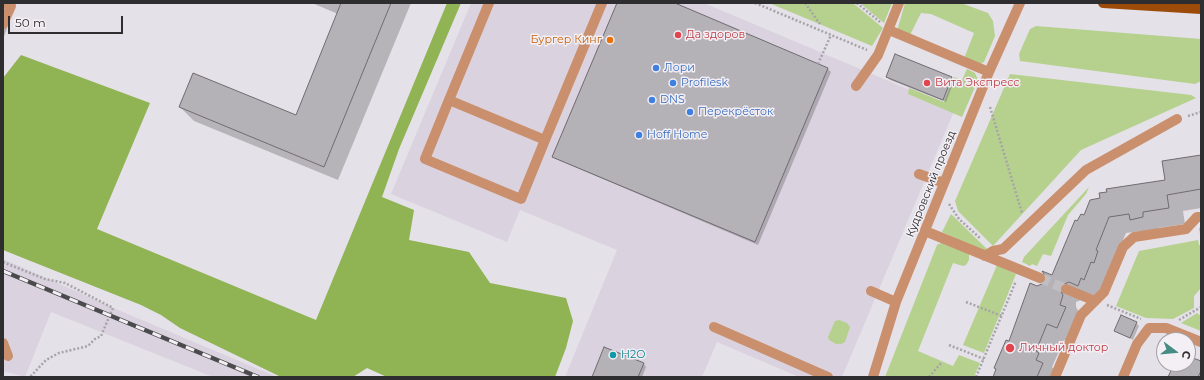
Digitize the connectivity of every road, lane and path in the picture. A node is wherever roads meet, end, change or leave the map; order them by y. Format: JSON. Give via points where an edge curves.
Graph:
{"nodes":[{"id":1,"x":4,"y":3,"type":"edge"},
{"id":2,"x":489,"y":3,"type":"edge"},
{"id":3,"x":602,"y":3,"type":"edge"},
{"id":4,"x":755,"y":3,"type":"edge"},
{"id":5,"x":805,"y":3,"type":"edge"},
{"id":6,"x":857,"y":3,"type":"edge"},
{"id":7,"x":900,"y":3,"type":"edge"},
{"id":8,"x":1020,"y":3,"type":"edge"},
{"id":9,"x":1103,"y":3,"type":"edge"},
{"id":10,"x":1201,"y":9,"type":"edge"},
{"id":11,"x":3,"y":24,"type":"edge"},
{"id":12,"x":820,"y":24,"type":"dead end"},
{"id":13,"x":889,"y":30,"type":"junction"},
{"id":14,"x":831,"y":35,"type":"junction"},
{"id":15,"x":878,"y":55,"type":"junction"},
{"id":16,"x":818,"y":64,"type":"dead end"},
{"id":17,"x":989,"y":72,"type":"junction"},
{"id":18,"x":856,"y":86,"type":"dead end"},
{"id":19,"x":449,"y":100,"type":"junction"},
{"id":20,"x":990,"y":107,"type":"dead end"},
{"id":21,"x":1177,"y":119,"type":"dead end"},
{"id":22,"x":545,"y":140,"type":"junction"},
{"id":23,"x":920,"y":174,"type":"dead end"},
{"id":24,"x":944,"y":183,"type":"junction"},
{"id":25,"x":950,"y":204,"type":"dead end"},
{"id":26,"x":1201,"y":217,"type":"edge"},
{"id":27,"x":1026,"y":228,"type":"junction"},
{"id":28,"x":925,"y":231,"type":"junction"},
{"id":29,"x":989,"y":254,"type":"junction"},
{"id":30,"x":3,"y":262,"type":"edge"},
{"id":31,"x":1021,"y":271,"type":"junction"},
{"id":32,"x":1040,"y":278,"type":"tunnel mouth"},
{"id":33,"x":1066,"y":289,"type":"tunnel mouth"},
{"id":34,"x":870,"y":291,"type":"dead end"},
{"id":35,"x":1095,"y":301,"type":"junction"},
{"id":36,"x":896,"y":302,"type":"junction"},
{"id":37,"x":966,"y":302,"type":"dead end"},
{"id":38,"x":1201,"y":308,"type":"edge"},
{"id":39,"x":1002,"y":316,"type":"junction"},
{"id":40,"x":1174,"y":323,"type":"dead end"},
{"id":41,"x":714,"y":327,"type":"dead end"},
{"id":42,"x":1149,"y":328,"type":"junction"},
{"id":43,"x":1201,"y":342,"type":"edge"},
{"id":44,"x":3,"y":343,"type":"edge"},
{"id":45,"x":948,"y":345,"type":"dead end"},
{"id":46,"x":8,"y":356,"type":"dead end"},
{"id":47,"x":984,"y":359,"type":"junction"},
{"id":48,"x":942,"y":362,"type":"dead end"},
{"id":49,"x":30,"y":377,"type":"edge"},
{"id":50,"x":828,"y":377,"type":"edge"},
{"id":51,"x":873,"y":377,"type":"edge"},
{"id":52,"x":929,"y":377,"type":"edge"},
{"id":53,"x":976,"y":377,"type":"edge"},
{"id":54,"x":1055,"y":377,"type":"edge"},
{"id":55,"x":1123,"y":377,"type":"edge"}],
"edges":[{"from":1,"to":11,"type":"street","via":[[11,6]]},
{"from":2,"to":19,"type":"street"},
{"from":3,"to":22,"type":"street"},
{"from":4,"to":14,"type":"path"},
{"from":5,"to":12,"type":"path"},
{"from":6,"to":13,"type":"path"},
{"from":7,"to":13,"type":"street"},
{"from":8,"to":17,"type":"street","name":"Кудровский проезд"},
{"from":9,"to":10,"type":"main road"},
{"from":13,"to":15,"type":"street"},
{"from":13,"to":17,"type":"street"},
{"from":14,"to":15,"type":"path"},
{"from":14,"to":16,"type":"path"},
{"from":15,"to":18,"type":"street"},
{"from":17,"to":24,"type":"street","name":"Кудровский проезд"},
{"from":19,"to":22,"type":"street"},
{"from":19,"to":22,"type":"street","via":[[424,159],[521,199]]},
{"from":20,"to":27,"type":"path"},
{"from":21,"to":27,"type":"street","via":[[1086,170]]},
{"from":23,"to":24,"type":"street"},
{"from":24,"to":28,"type":"street","name":"Кудровский проезд"},
{"from":25,"to":29,"type":"path","via":[[959,219]]},
{"from":26,"to":35,"type":"street","via":[[1197,217],[1186,229],[1134,238],[1123,247],[1104,292]]},
{"from":27,"to":29,"type":"street","via":[[1003,249]]},
{"from":28,"to":29,"type":"street"},
{"from":28,"to":36,"type":"street","name":"Кудровский проезд"},
{"from":29,"to":31,"type":"street"},
{"from":30,"to":49,"type":"path","via":[[45,279],[65,283],[113,308],[101,336],[88,346],[59,353],[46,360]]},
{"from":31,"to":32,"type":"street"},
{"from":31,"to":39,"type":"path"},
{"from":33,"to":35,"type":"street"},
{"from":34,"to":36,"type":"street"},
{"from":35,"to":42,"type":"path","via":[[1142,319]]},
{"from":35,"to":54,"type":"street","via":[[1081,315]]},
{"from":36,"to":51,"type":"street","name":"Кудровский проезд"},
{"from":37,"to":39,"type":"path"},
{"from":38,"to":40,"type":"path"},
{"from":39,"to":47,"type":"path"},
{"from":41,"to":50,"type":"street"},
{"from":42,"to":43,"type":"street","via":[[1166,328]]},
{"from":42,"to":55,"type":"street","via":[[1137,344]]},
{"from":44,"to":46,"type":"street"},
{"from":45,"to":47,"type":"path"},
{"from":47,"to":53,"type":"path"},
{"from":48,"to":52,"type":"path"}]}
